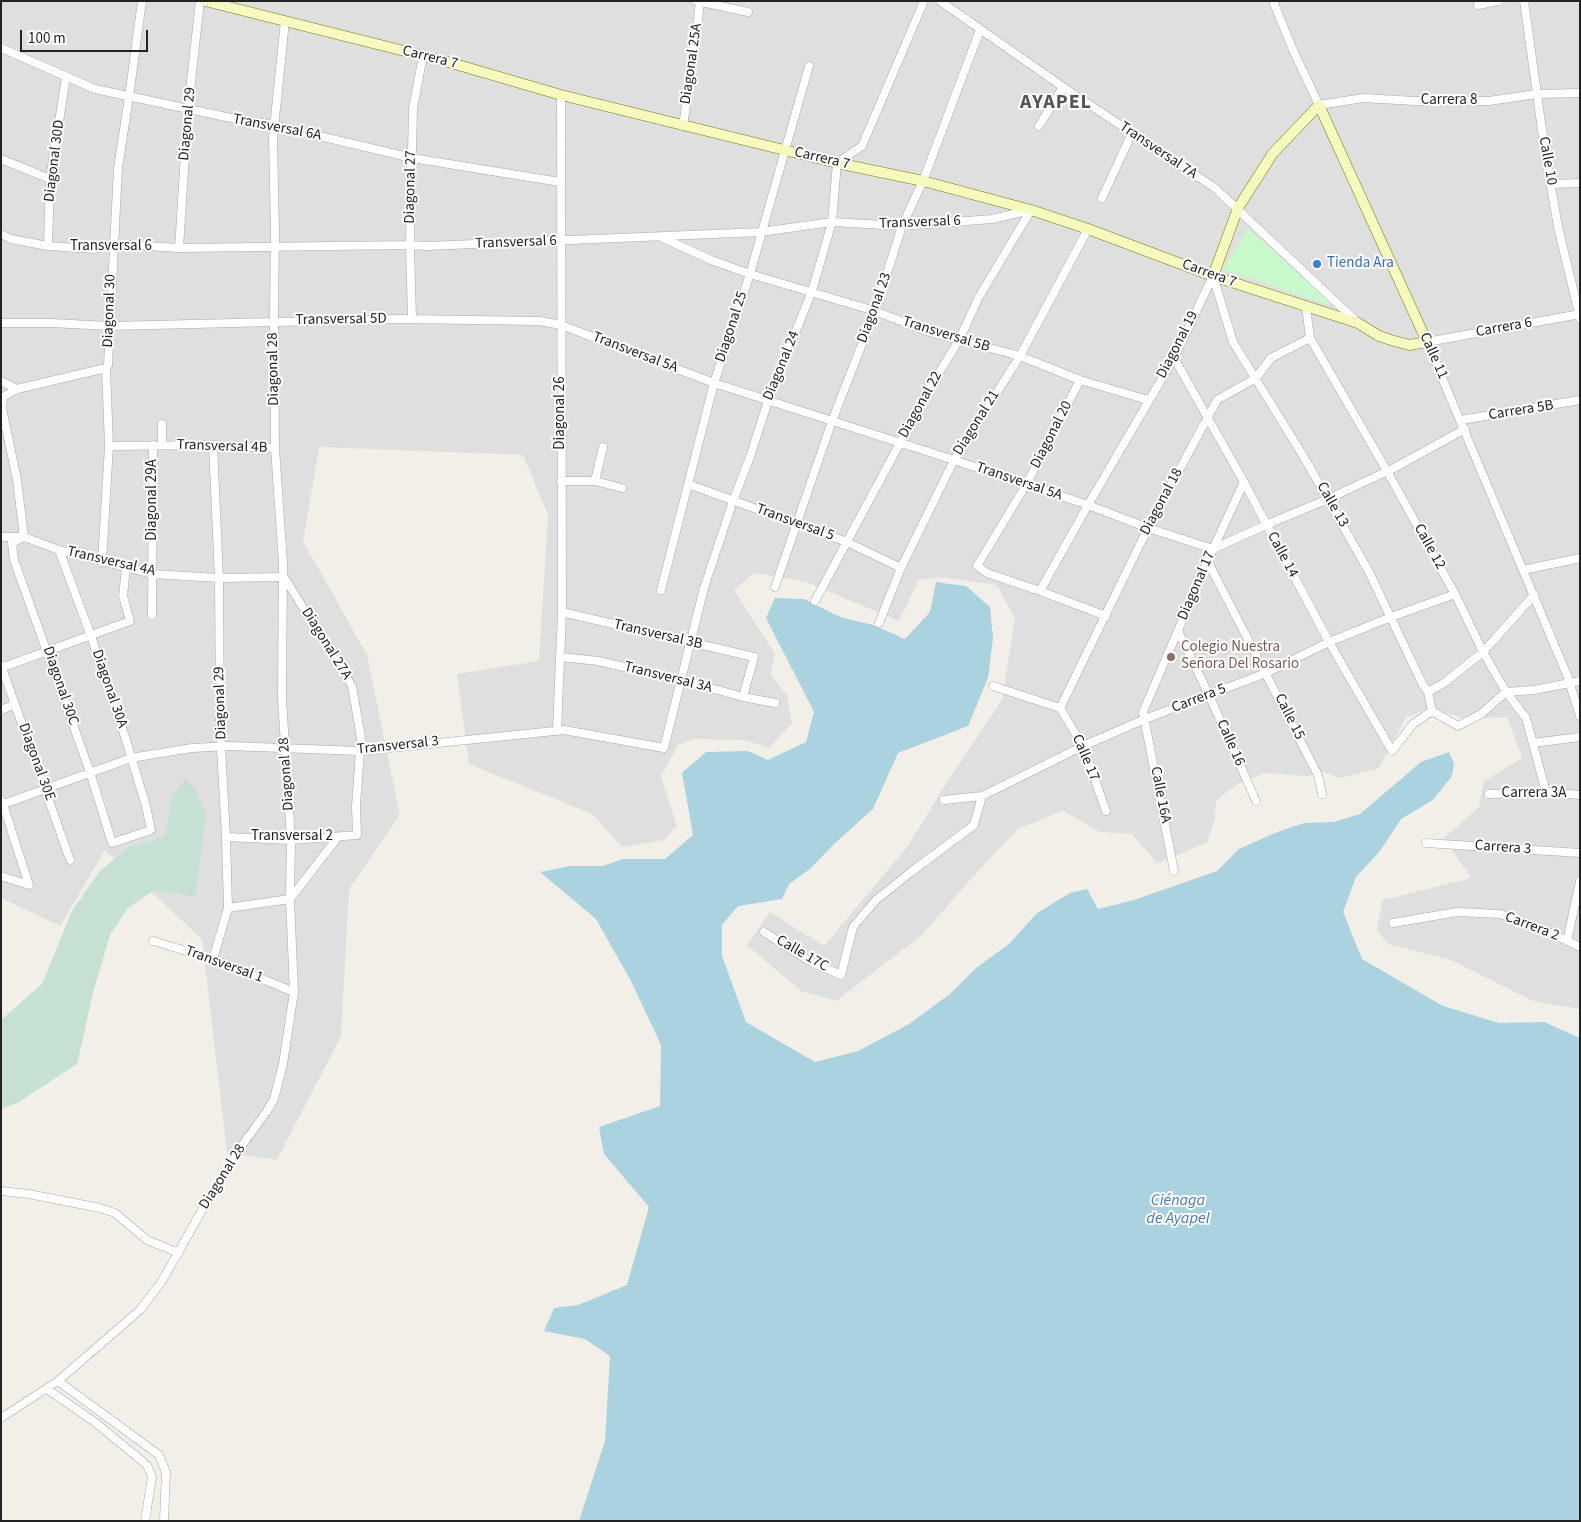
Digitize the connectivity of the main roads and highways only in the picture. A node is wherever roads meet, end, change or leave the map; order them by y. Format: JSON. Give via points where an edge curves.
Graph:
{"nodes":[{"id":1,"x":205,"y":1,"type":"edge"},
{"id":2,"x":1319,"y":105,"type":"joint"},
{"id":3,"x":1213,"y":276,"type":"junction"},
{"id":4,"x":1427,"y":342,"type":"joint"}],
"edges":[{"from":1,"to":3,"type":"main road","name":"Carrera 7","via":[[683,126],[923,181],[1030,210]]},
{"from":2,"to":3,"type":"main road","name":"Diagonal 19","via":[[1273,153],[1238,208]]},
{"from":2,"to":4,"type":"main road","name":"Calle 11"},
{"from":3,"to":4,"type":"main road","name":"Carrera 7","via":[[1358,323],[1391,340],[1409,344]]}]}
